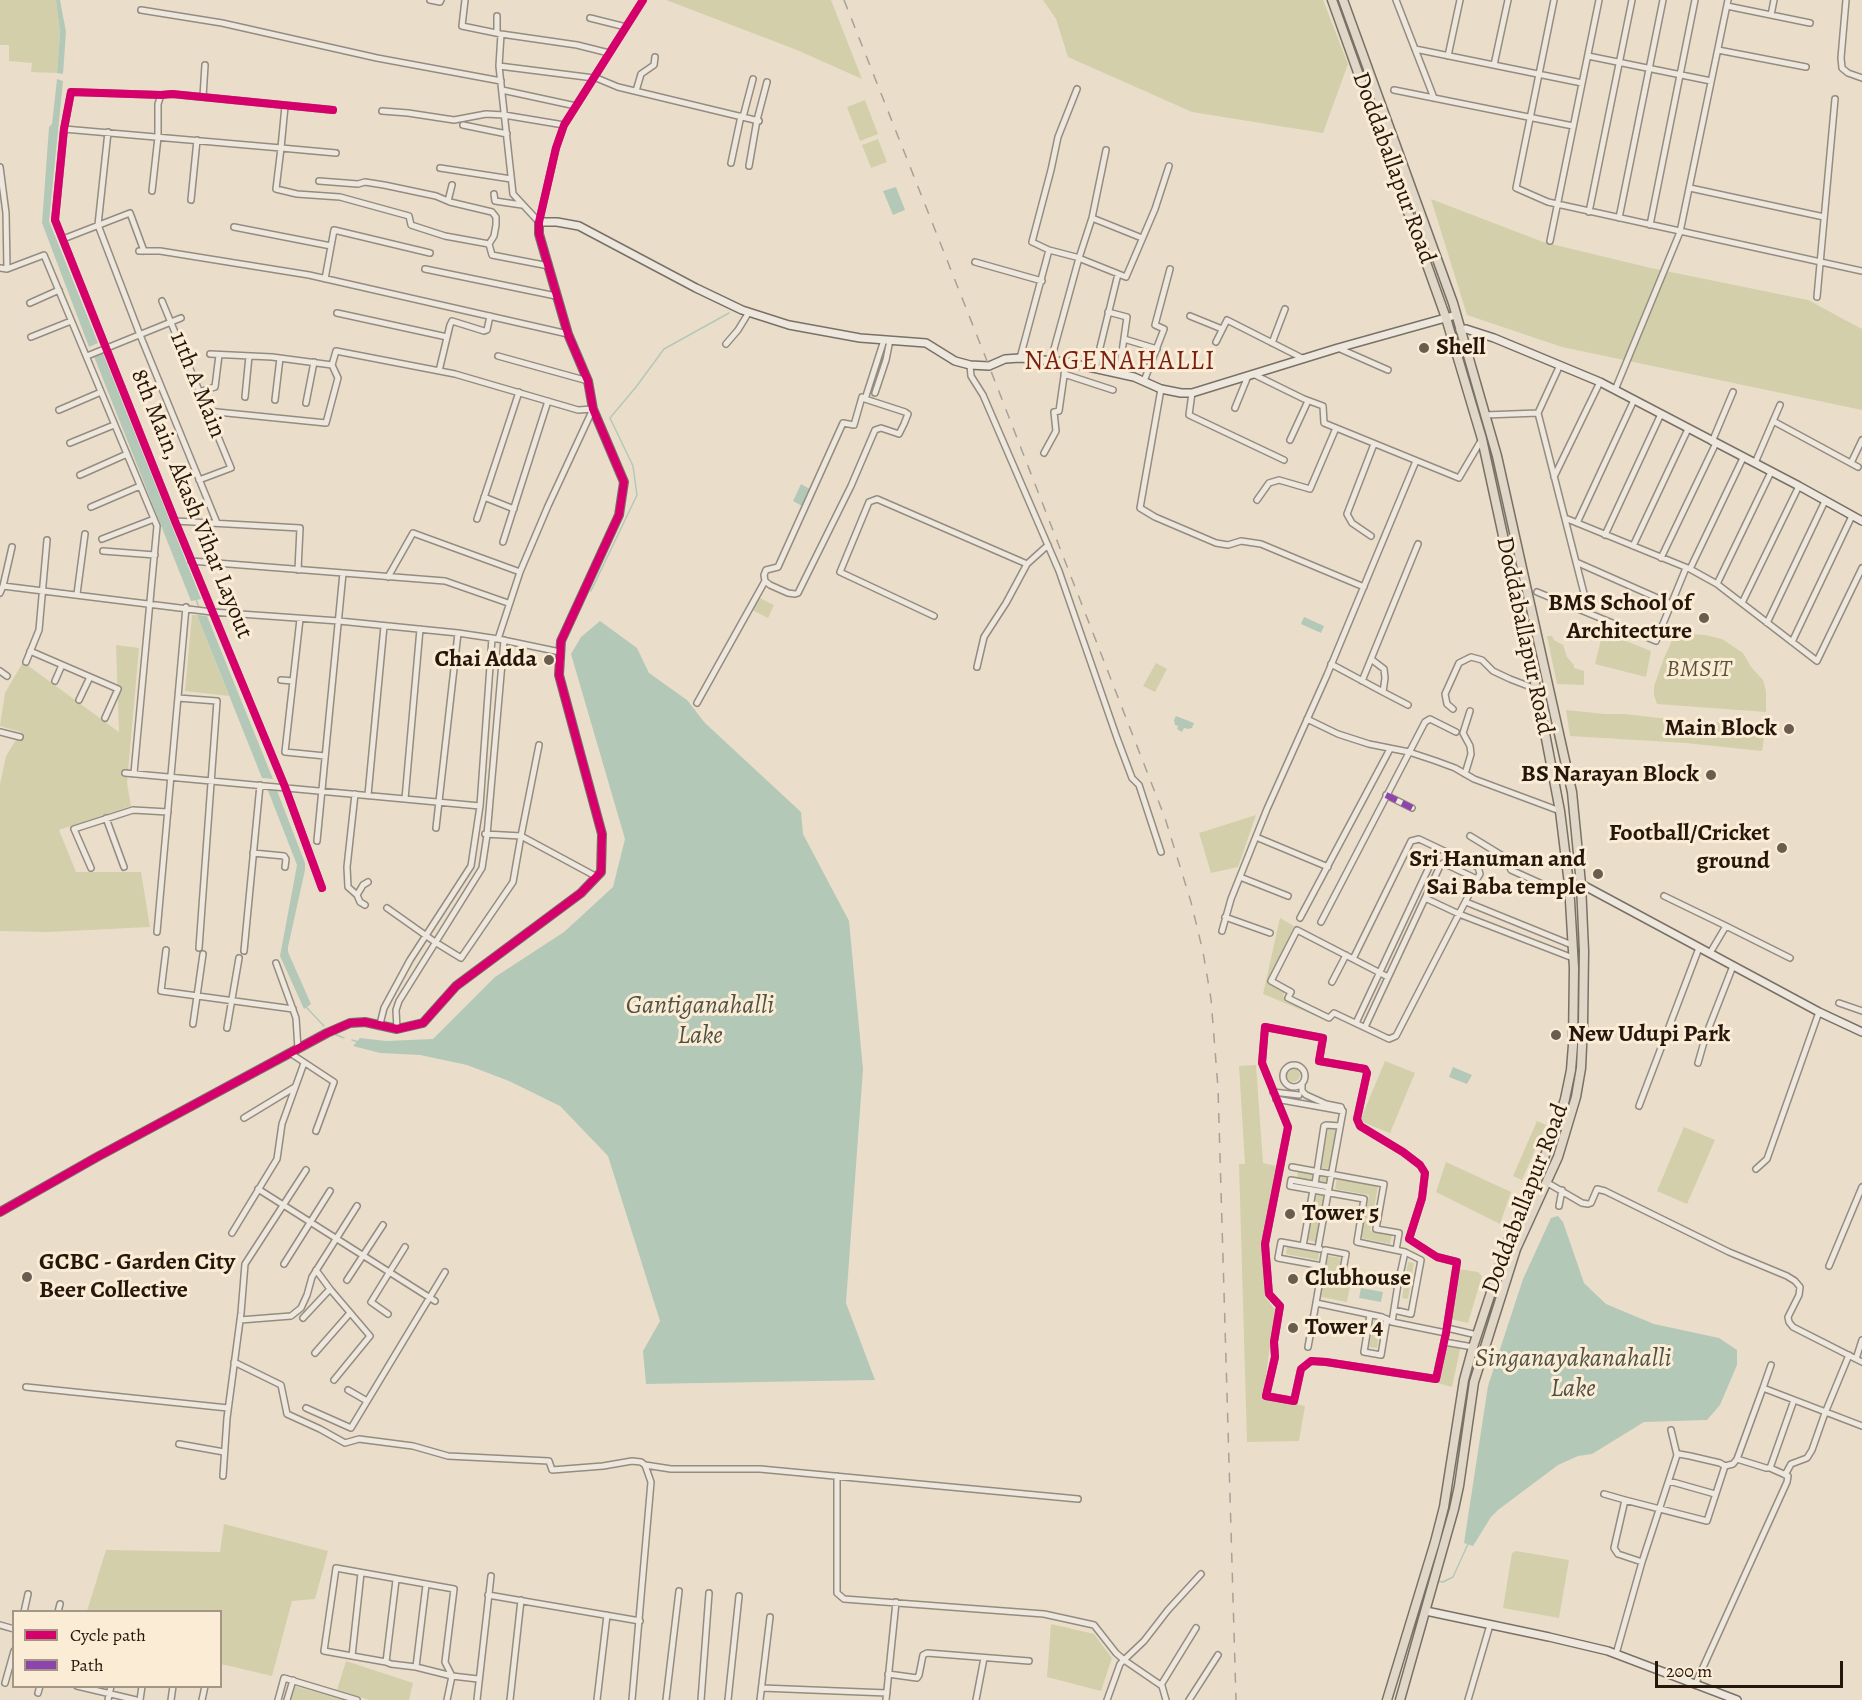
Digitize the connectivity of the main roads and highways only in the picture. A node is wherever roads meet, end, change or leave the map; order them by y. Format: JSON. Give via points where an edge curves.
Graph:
{"nodes":[{"id":1,"x":1332,"y":0,"type":"edge"},
{"id":2,"x":1343,"y":0,"type":"edge"},
{"id":3,"x":1460,"y":330,"type":"junction"},
{"id":4,"x":1450,"y":332,"type":"junction"},
{"id":5,"x":1387,"y":1700,"type":"edge"},
{"id":6,"x":1400,"y":1700,"type":"edge"}],
"edges":[{"from":1,"to":4,"type":"main road","name":"Doddaballapur Road"},
{"from":2,"to":3,"type":"main road","name":"Doddaballapur Road"},
{"from":3,"to":4,"type":"main road"},
{"from":3,"to":6,"type":"main road","name":"Doddaballapur Road","via":[[1497,456],[1572,792],[1581,884],[1581,1068],[1566,1135],[1516,1249],[1474,1382],[1459,1486]]},
{"from":4,"to":5,"type":"main road","name":"Doddaballapur Road","via":[[1482,439],[1560,811],[1570,888],[1573,1045],[1565,1100],[1555,1132],[1508,1241],[1476,1335],[1464,1380],[1449,1486]]}]}
